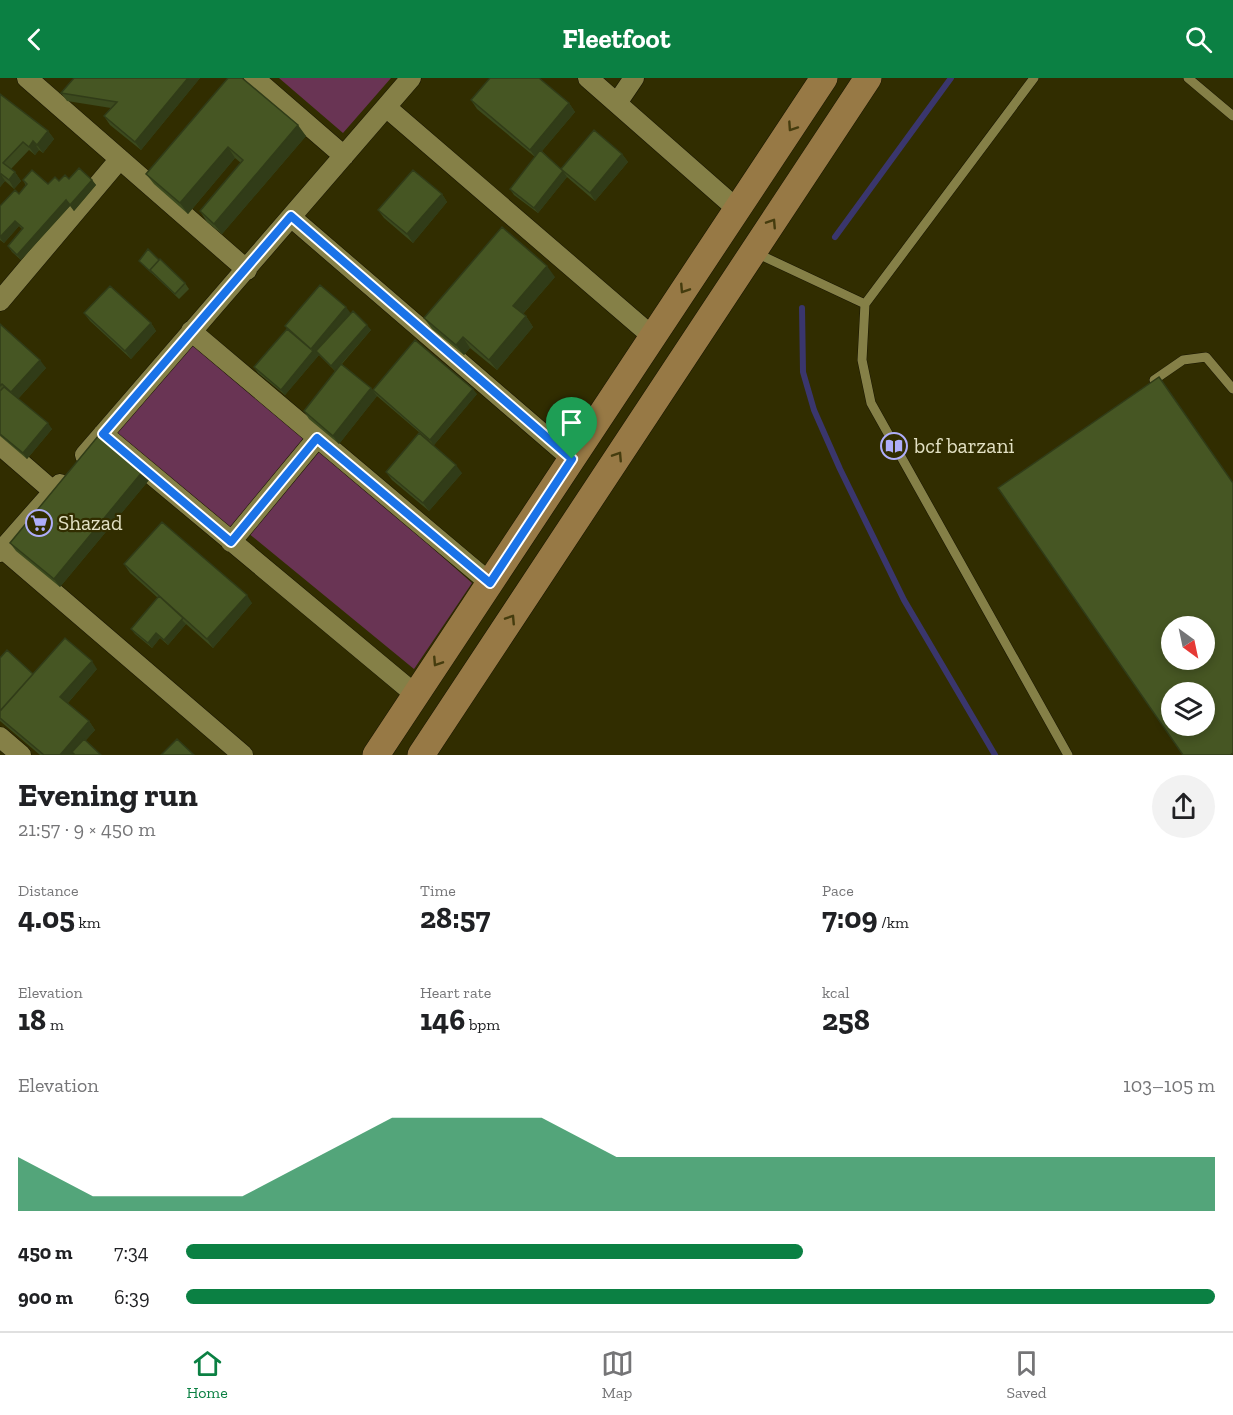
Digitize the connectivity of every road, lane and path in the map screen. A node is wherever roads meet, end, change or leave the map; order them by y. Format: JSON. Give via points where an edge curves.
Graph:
{"nodes":[{"id":1,"x":27,"y":78,"type":"edge"},
{"id":2,"x":254,"y":78,"type":"edge"},
{"id":3,"x":411,"y":78,"type":"edge"},
{"id":4,"x":588,"y":78,"type":"edge"},
{"id":5,"x":634,"y":78,"type":"edge"},
{"id":6,"x":824,"y":78,"type":"edge"},
{"id":7,"x":868,"y":78,"type":"edge"},
{"id":8,"x":1034,"y":78,"type":"edge"},
{"id":9,"x":1188,"y":78,"type":"edge"},
{"id":10,"x":617,"y":104,"type":"junction"},
{"id":11,"x":386,"y":107,"type":"junction"},
{"id":12,"x":1233,"y":116,"type":"edge"},
{"id":13,"x":344,"y":156,"type":"junction"},
{"id":14,"x":119,"y":160,"type":"junction"},
{"id":15,"x":737,"y":209,"type":"junction"},
{"id":16,"x":291,"y":216,"type":"junction"},
{"id":17,"x":753,"y":252,"type":"junction"},
{"id":18,"x":247,"y":270,"type":"junction"},
{"id":19,"x":0,"y":301,"type":"edge"},
{"id":20,"x":866,"y":304,"type":"junction"},
{"id":21,"x":191,"y":331,"type":"junction"},
{"id":22,"x":653,"y":337,"type":"junction"},
{"id":23,"x":1154,"y":380,"type":"edge"},
{"id":24,"x":1233,"y":389,"type":"edge"},
{"id":25,"x":103,"y":434,"type":"junction"},
{"id":26,"x":317,"y":438,"type":"junction"},
{"id":27,"x":0,"y":445,"type":"edge"},
{"id":28,"x":572,"y":459,"type":"junction"},
{"id":29,"x":54,"y":491,"type":"junction"},
{"id":30,"x":231,"y":542,"type":"junction"},
{"id":31,"x":1,"y":550,"type":"edge"},
{"id":32,"x":490,"y":583,"type":"junction"},
{"id":33,"x":459,"y":630,"type":"junction"},
{"id":34,"x":488,"y":653,"type":"junction"},
{"id":35,"x":416,"y":695,"type":"junction"},
{"id":36,"x":0,"y":737,"type":"edge"},
{"id":37,"x":21,"y":755,"type":"edge"},
{"id":38,"x":243,"y":755,"type":"edge"},
{"id":39,"x":376,"y":755,"type":"edge"},
{"id":40,"x":421,"y":755,"type":"edge"},
{"id":41,"x":1068,"y":755,"type":"edge"}],
"edges":[{"from":1,"to":14,"type":"street"},
{"from":2,"to":13,"type":"street"},
{"from":3,"to":11,"type":"street"},
{"from":4,"to":10,"type":"street"},
{"from":5,"to":10,"type":"street"},
{"from":6,"to":15,"type":"street","one_way":true},
{"from":17,"to":7,"type":"street","one_way":true},
{"from":8,"to":20,"type":"lane"},
{"from":9,"to":12,"type":"lane"},
{"from":10,"to":15,"type":"street"},
{"from":11,"to":13,"type":"street"},
{"from":11,"to":22,"type":"street"},
{"from":13,"to":16,"type":"street"},
{"from":14,"to":18,"type":"street"},
{"from":14,"to":19,"type":"street"},
{"from":15,"to":22,"type":"street","one_way":true},
{"from":16,"to":18,"type":"street"},
{"from":16,"to":28,"type":"street"},
{"from":17,"to":20,"type":"lane"},
{"from":34,"to":17,"type":"street","one_way":true},
{"from":18,"to":21,"type":"street"},
{"from":20,"to":41,"type":"lane","via":[[862,360],[871,403]]},
{"from":21,"to":25,"type":"street"},
{"from":21,"to":26,"type":"street"},
{"from":22,"to":28,"type":"street"},
{"from":23,"to":24,"type":"lane","via":[[1183,360],[1206,357]]},
{"from":25,"to":29,"type":"street"},
{"from":25,"to":30,"type":"street"},
{"from":26,"to":30,"type":"street"},
{"from":26,"to":32,"type":"street"},
{"from":27,"to":29,"type":"street"},
{"from":28,"to":32,"type":"street"},
{"from":29,"to":31,"type":"street"},
{"from":30,"to":35,"type":"street"},
{"from":31,"to":38,"type":"street"},
{"from":32,"to":33,"type":"street"},
{"from":33,"to":34,"type":"street"},
{"from":33,"to":35,"type":"street","one_way":true},
{"from":34,"to":40,"type":"street"},
{"from":35,"to":39,"type":"street"},
{"from":36,"to":37,"type":"street"}]}
